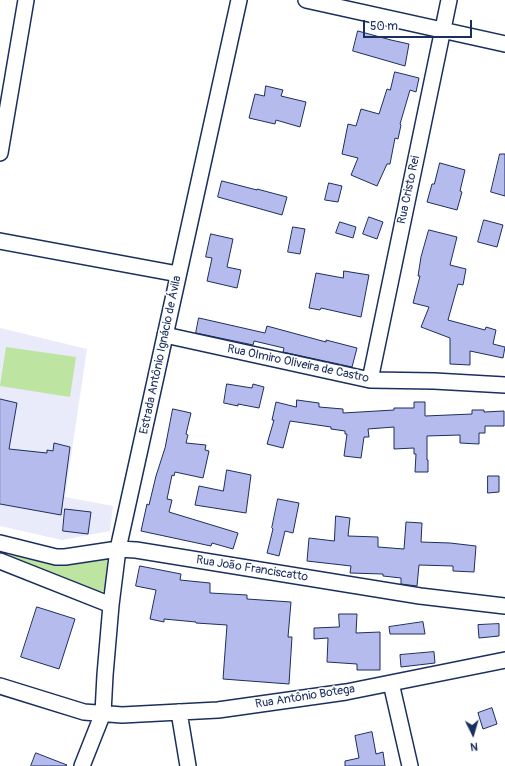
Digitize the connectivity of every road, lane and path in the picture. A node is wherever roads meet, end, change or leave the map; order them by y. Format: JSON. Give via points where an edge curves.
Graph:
{"nodes":[{"id":1,"x":26,"y":0,"type":"edge"},
{"id":2,"x":239,"y":0,"type":"edge"},
{"id":3,"x":306,"y":0,"type":"edge"},
{"id":4,"x":449,"y":0,"type":"edge"},
{"id":5,"x":442,"y":30,"type":"junction"},
{"id":6,"x":505,"y":44,"type":"edge"},
{"id":7,"x":0,"y":153,"type":"edge"},
{"id":8,"x":0,"y":241,"type":"edge"},
{"id":9,"x":178,"y":274,"type":"junction"},
{"id":10,"x":165,"y":335,"type":"junction"},
{"id":11,"x":370,"y":380,"type":"junction"},
{"id":12,"x":505,"y":385,"type":"edge"},
{"id":13,"x":0,"y":544,"type":"edge"},
{"id":14,"x":118,"y":549,"type":"junction"},
{"id":15,"x":0,"y":561,"type":"edge"},
{"id":16,"x":111,"y":605,"type":"junction"},
{"id":17,"x":505,"y":606,"type":"edge"},
{"id":18,"x":505,"y":660,"type":"edge"},
{"id":19,"x":391,"y":684,"type":"junction"},
{"id":20,"x":0,"y":686,"type":"edge"},
{"id":21,"x":179,"y":712,"type":"junction"},
{"id":22,"x":103,"y":714,"type":"junction"},
{"id":23,"x":82,"y":766,"type":"edge"},
{"id":24,"x":188,"y":766,"type":"edge"},
{"id":25,"x":410,"y":766,"type":"edge"}],
"edges":[{"from":1,"to":7,"type":"street"},
{"from":2,"to":9,"type":"street","name":"Estrada Antônio Ignácio de Ávila"},
{"from":3,"to":5,"type":"street"},
{"from":4,"to":5,"type":"street","name":"Rua Cristo Rei"},
{"from":5,"to":6,"type":"street"},
{"from":5,"to":11,"type":"street","name":"Rua Cristo Rei"},
{"from":8,"to":9,"type":"street"},
{"from":9,"to":10,"type":"street","name":"Estrada Antônio Ignácio de Ávila"},
{"from":10,"to":11,"type":"street","name":"Rua Olmiro Oliveira de Castro"},
{"from":10,"to":14,"type":"street","name":"Estrada Antônio Ignácio de Ávila"},
{"from":11,"to":12,"type":"street","name":"Rua Olmiro Oliveira de Castro"},
{"from":13,"to":14,"type":"street","name":"Rua João Franciscatto","via":[[56,557]]},
{"from":14,"to":16,"type":"street","name":"Estrada Antônio Ignácio de Ávila"},
{"from":14,"to":17,"type":"street","name":"Rua João Franciscatto","via":[[420,596]]},
{"from":15,"to":16,"type":"street"},
{"from":16,"to":22,"type":"street","name":"Estrada Antônio Ignácio de Ávila"},
{"from":18,"to":19,"type":"street","name":"Rua Antônio Botega"},
{"from":19,"to":21,"type":"street","name":"Rua Antônio Botega","via":[[233,708]]},
{"from":19,"to":25,"type":"street"},
{"from":20,"to":22,"type":"street","name":"Rua Antônio Botega","via":[[84,712]]},
{"from":21,"to":22,"type":"street","name":"Rua Antônio Botega"},
{"from":21,"to":24,"type":"street"},
{"from":22,"to":23,"type":"street","name":"Estrada Antônio Ignácio de Ávila"}]}
